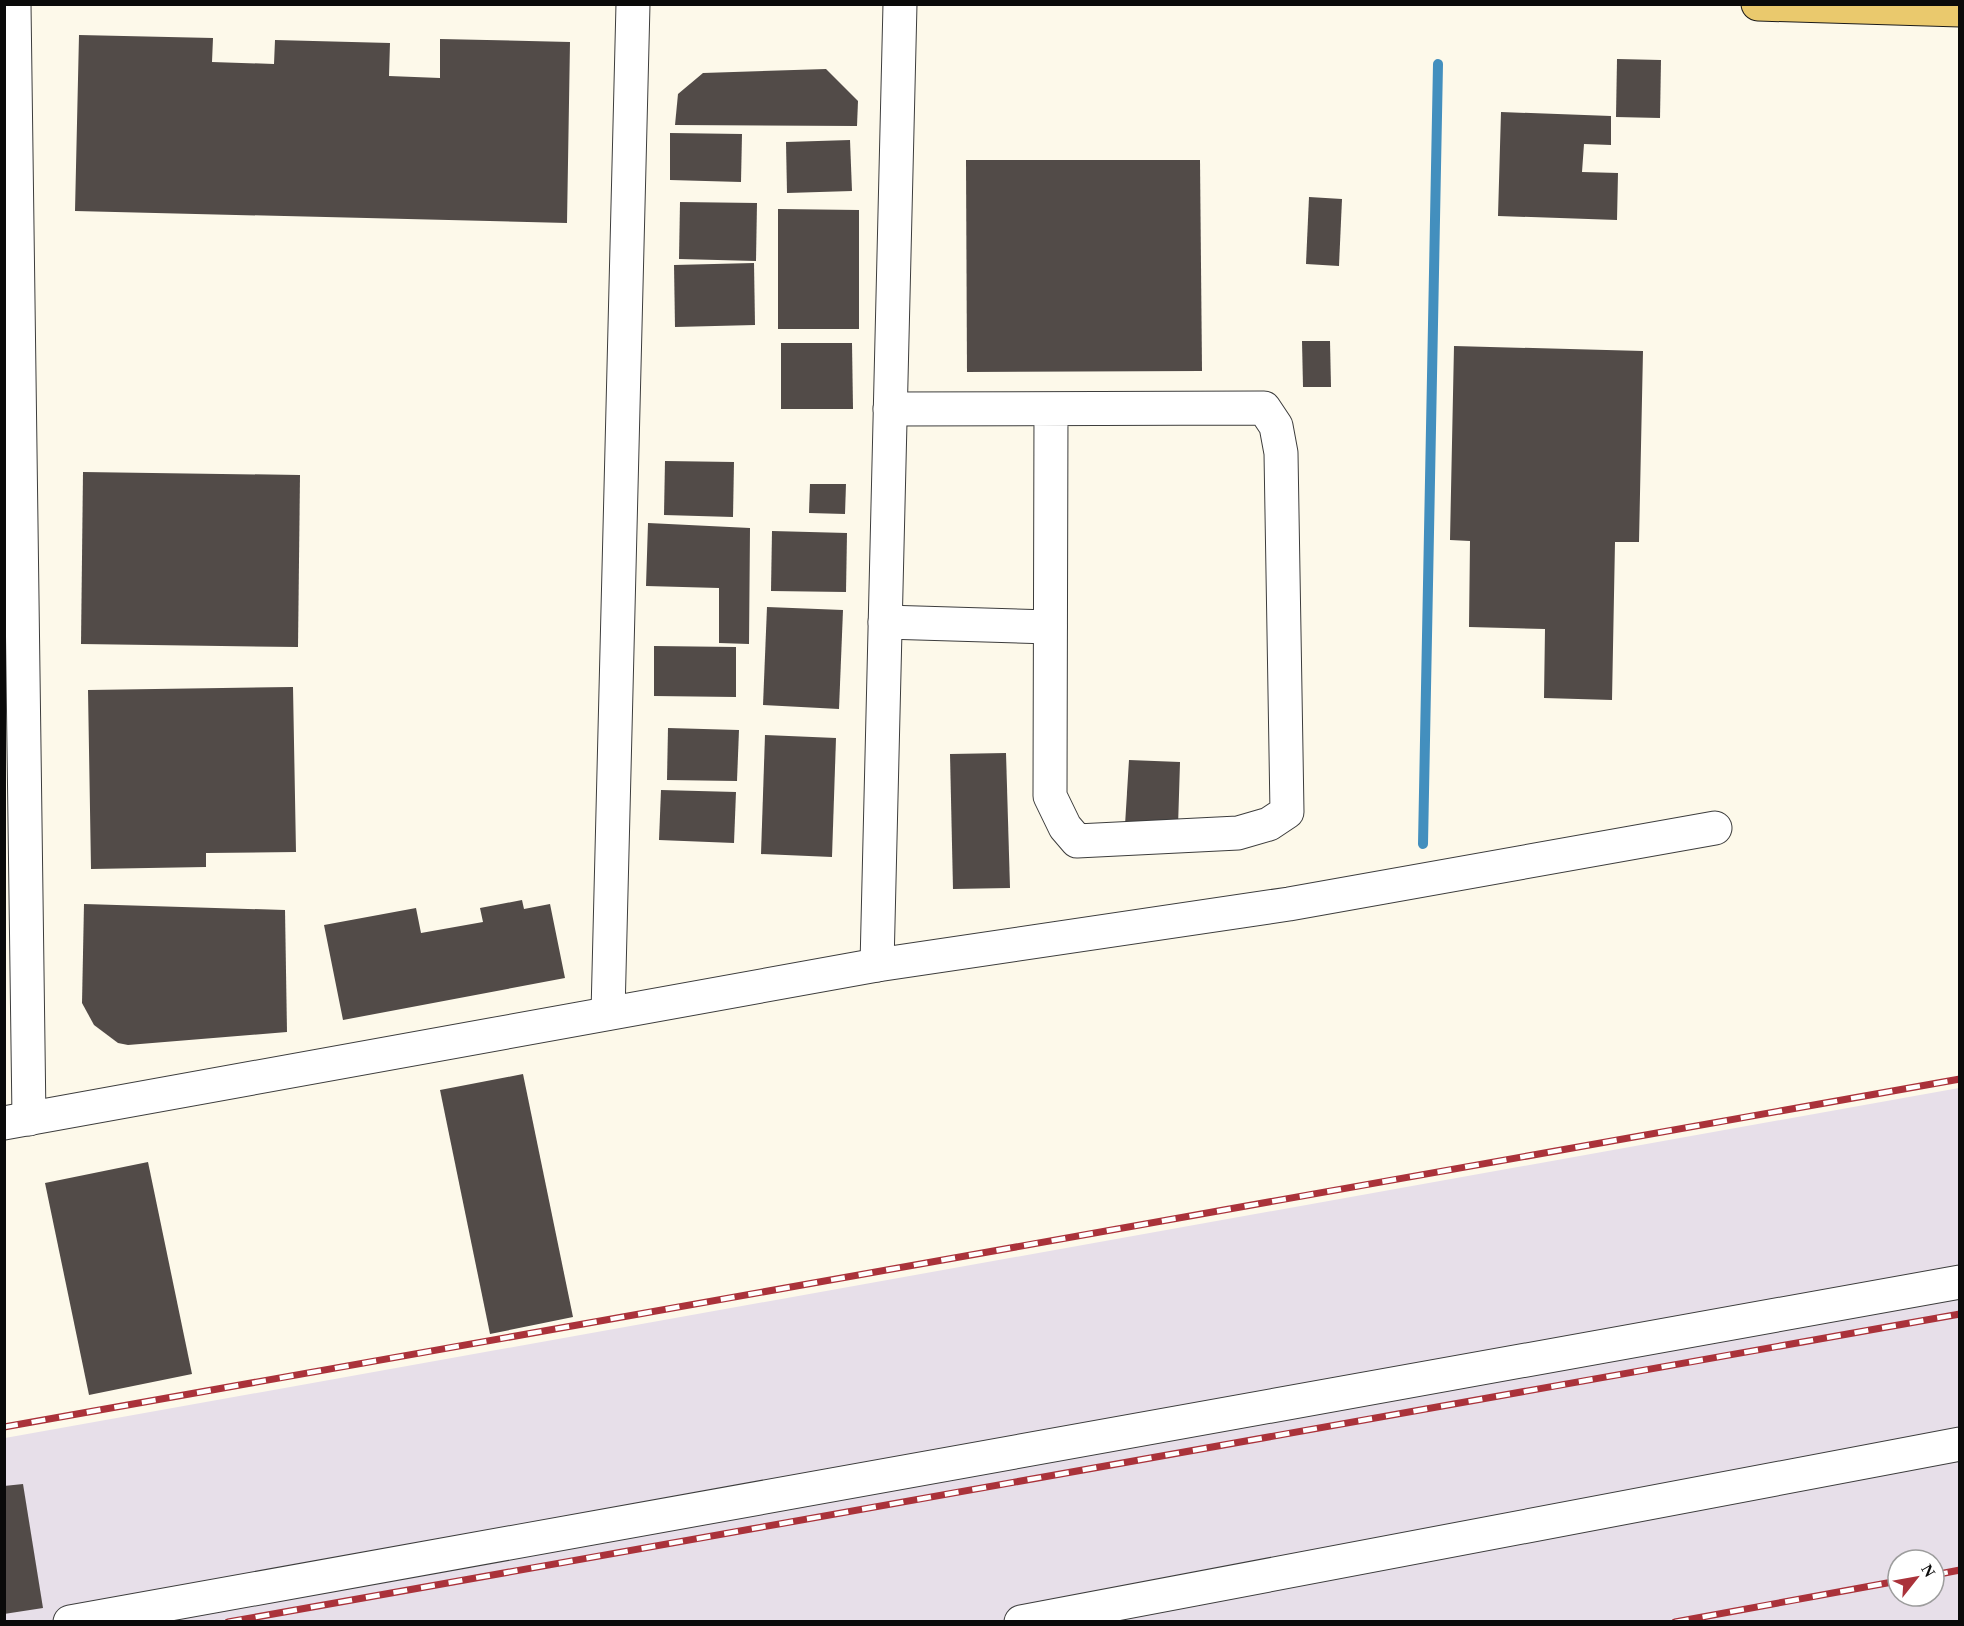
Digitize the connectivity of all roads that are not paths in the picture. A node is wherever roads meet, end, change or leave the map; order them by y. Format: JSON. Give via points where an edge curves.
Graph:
{"nodes":[{"id":1,"x":14,"y":4,"type":"edge"},
{"id":2,"x":633,"y":4,"type":"edge"},
{"id":3,"x":900,"y":4,"type":"edge"},
{"id":4,"x":1758,"y":4,"type":"edge"},
{"id":5,"x":1959,"y":10,"type":"edge"},
{"id":6,"x":12,"y":390,"type":"edge"},
{"id":7,"x":890,"y":409,"type":"junction"},
{"id":8,"x":1051,"y":409,"type":"junction"},
{"id":9,"x":885,"y":622,"type":"junction"},
{"id":10,"x":1050,"y":627,"type":"junction"},
{"id":11,"x":1715,"y":828,"type":"dead end"},
{"id":12,"x":877,"y":965,"type":"junction"},
{"id":13,"x":608,"y":1013,"type":"junction"},
{"id":14,"x":17,"y":1121,"type":"edge"},
{"id":15,"x":1959,"y":1282,"type":"edge"},
{"id":16,"x":1959,"y":1444,"type":"edge"},
{"id":17,"x":70,"y":1622,"type":"edge"},
{"id":18,"x":1021,"y":1622,"type":"edge"}],
"edges":[{"from":1,"to":6,"type":"street"},
{"from":2,"to":13,"type":"street"},
{"from":3,"to":7,"type":"street"},
{"from":4,"to":5,"type":"main road"},
{"from":6,"to":14,"type":"street"},
{"from":7,"to":8,"type":"street"},
{"from":7,"to":9,"type":"street"},
{"from":8,"to":10,"type":"street"},
{"from":8,"to":10,"type":"street","via":[[1264,408],[1276,426],[1281,453],[1287,812],[1269,824],[1238,833],[1077,841],[1065,827],[1050,796]]},
{"from":9,"to":10,"type":"street"},
{"from":9,"to":12,"type":"street"},
{"from":11,"to":12,"type":"street","via":[[1289,904]]},
{"from":12,"to":13,"type":"street"},
{"from":13,"to":14,"type":"street"},
{"from":15,"to":17,"type":"street"},
{"from":16,"to":18,"type":"street"}]}
